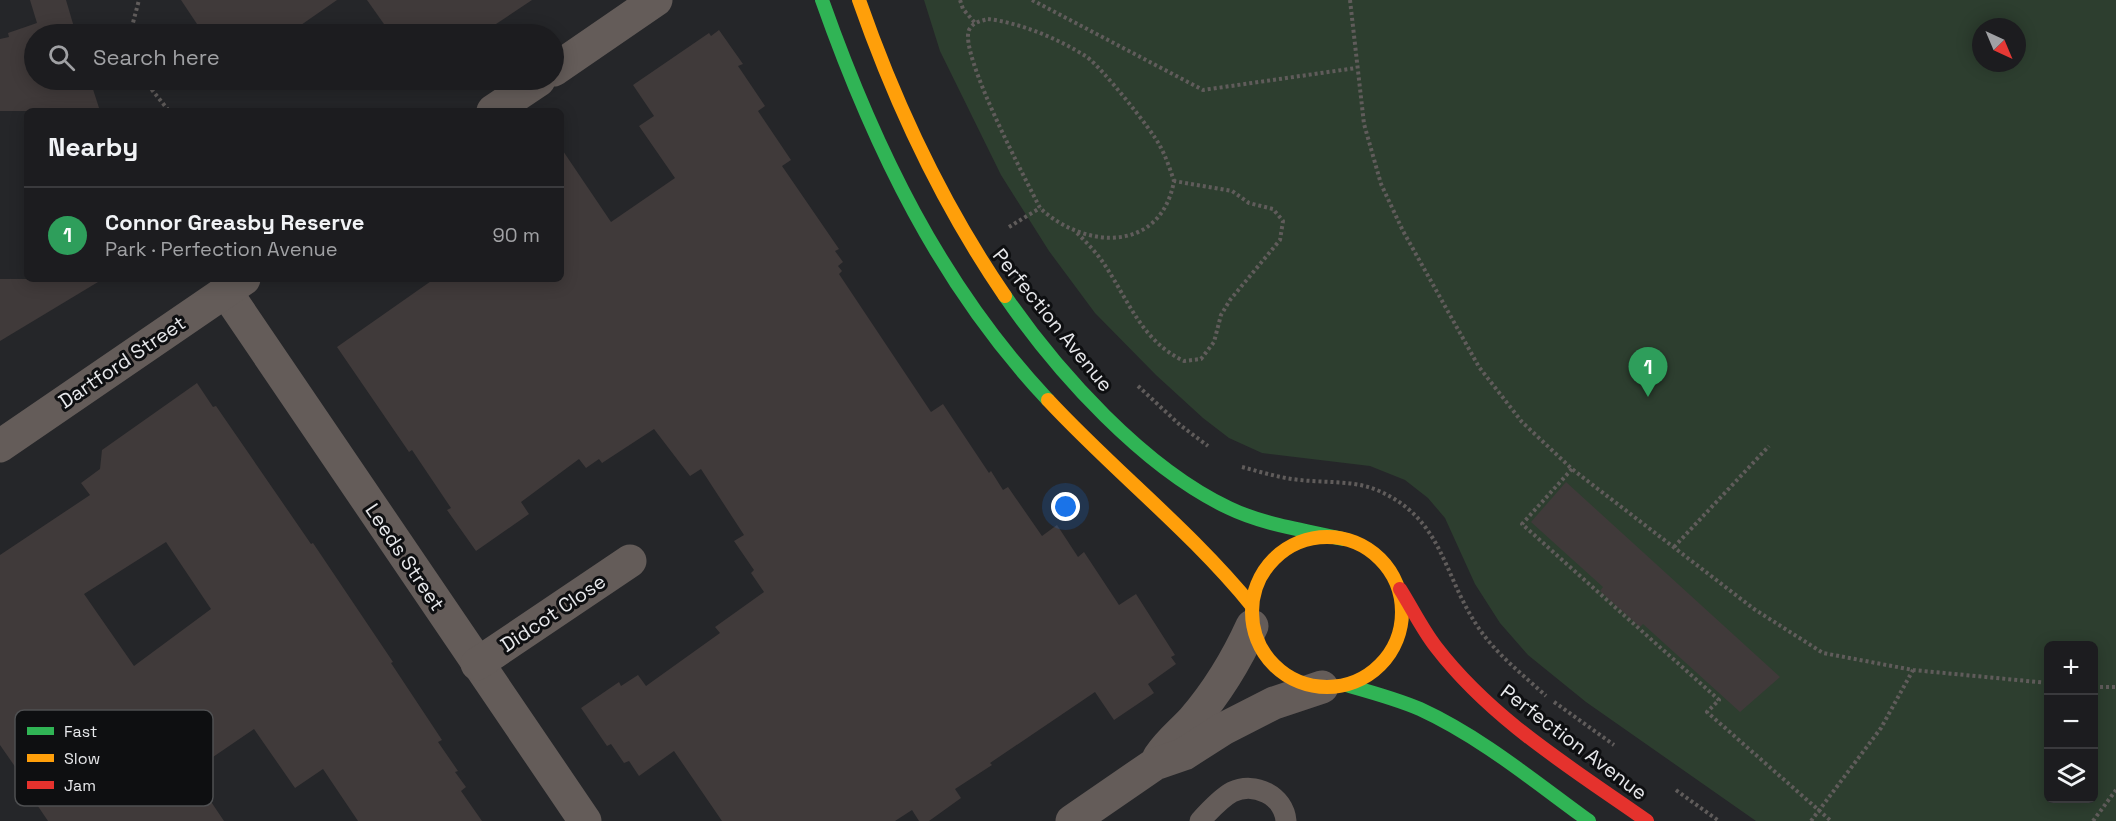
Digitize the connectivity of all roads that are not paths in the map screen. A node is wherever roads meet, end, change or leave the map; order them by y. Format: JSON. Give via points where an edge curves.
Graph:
{"nodes":[{"id":1,"x":656,"y":0,"type":"edge"},
{"id":2,"x":822,"y":0,"type":"edge"},
{"id":3,"x":859,"y":0,"type":"edge"},
{"id":4,"x":564,"y":63,"type":"edge"},
{"id":5,"x":524,"y":90,"type":"edge"},
{"id":6,"x":497,"y":108,"type":"edge"},
{"id":7,"x":235,"y":285,"type":"edge"},
{"id":8,"x":0,"y":446,"type":"edge"},
{"id":9,"x":1343,"y":539,"type":"junction"},
{"id":10,"x":630,"y":561,"type":"dead end"},
{"id":11,"x":1393,"y":577,"type":"junction"},
{"id":12,"x":1252,"y":616,"type":"junction"},
{"id":13,"x":477,"y":664,"type":"junction"},
{"id":14,"x":1334,"y":686,"type":"junction"},
{"id":15,"x":1155,"y":764,"type":"junction"},
{"id":16,"x":585,"y":821,"type":"edge"},
{"id":17,"x":1072,"y":821,"type":"edge"},
{"id":18,"x":1200,"y":821,"type":"edge"},
{"id":19,"x":1286,"y":821,"type":"edge"},
{"id":20,"x":1589,"y":821,"type":"edge"},
{"id":21,"x":1647,"y":821,"type":"edge"}],
"edges":[{"from":1,"to":4,"type":"street"},
{"from":2,"to":12,"type":"street","via":[[867,126],[900,194],[973,312],[1058,411],[1194,540]]},
{"from":3,"to":9,"type":"street","name":"Perfection Avenue","via":[[881,65],[955,222],[992,280],[1059,365],[1149,456],[1199,492],[1232,510]]},
{"from":5,"to":6,"type":"street"},
{"from":7,"to":8,"type":"street","name":"Dartford Street"},
{"from":7,"to":13,"type":"street","name":"Leeds Street"},
{"from":9,"to":11,"type":"street","via":[[1363,546]]},
{"from":9,"to":12,"type":"street","via":[[1311,540],[1282,552],[1256,586]]},
{"from":10,"to":13,"type":"street","name":"Didcot Close"},
{"from":11,"to":14,"type":"street","via":[[1401,598],[1396,642],[1384,661],[1366,676]]},
{"from":11,"to":21,"type":"street","name":"Perfection Avenue","via":[[1436,647],[1473,688],[1534,741]]},
{"from":12,"to":14,"type":"street","via":[[1258,644],[1283,673],[1299,682]]},
{"from":12,"to":15,"type":"street","via":[[1240,652],[1212,696],[1191,722],[1172,737]]},
{"from":13,"to":16,"type":"street","name":"Leeds Street"},
{"from":14,"to":15,"type":"street","via":[[1274,703],[1184,754]]},
{"from":14,"to":20,"type":"street","via":[[1431,715],[1468,735]]},
{"from":15,"to":17,"type":"street"},
{"from":18,"to":19,"type":"lane","via":[[1233,792],[1255,788],[1273,796],[1285,810]]}]}
